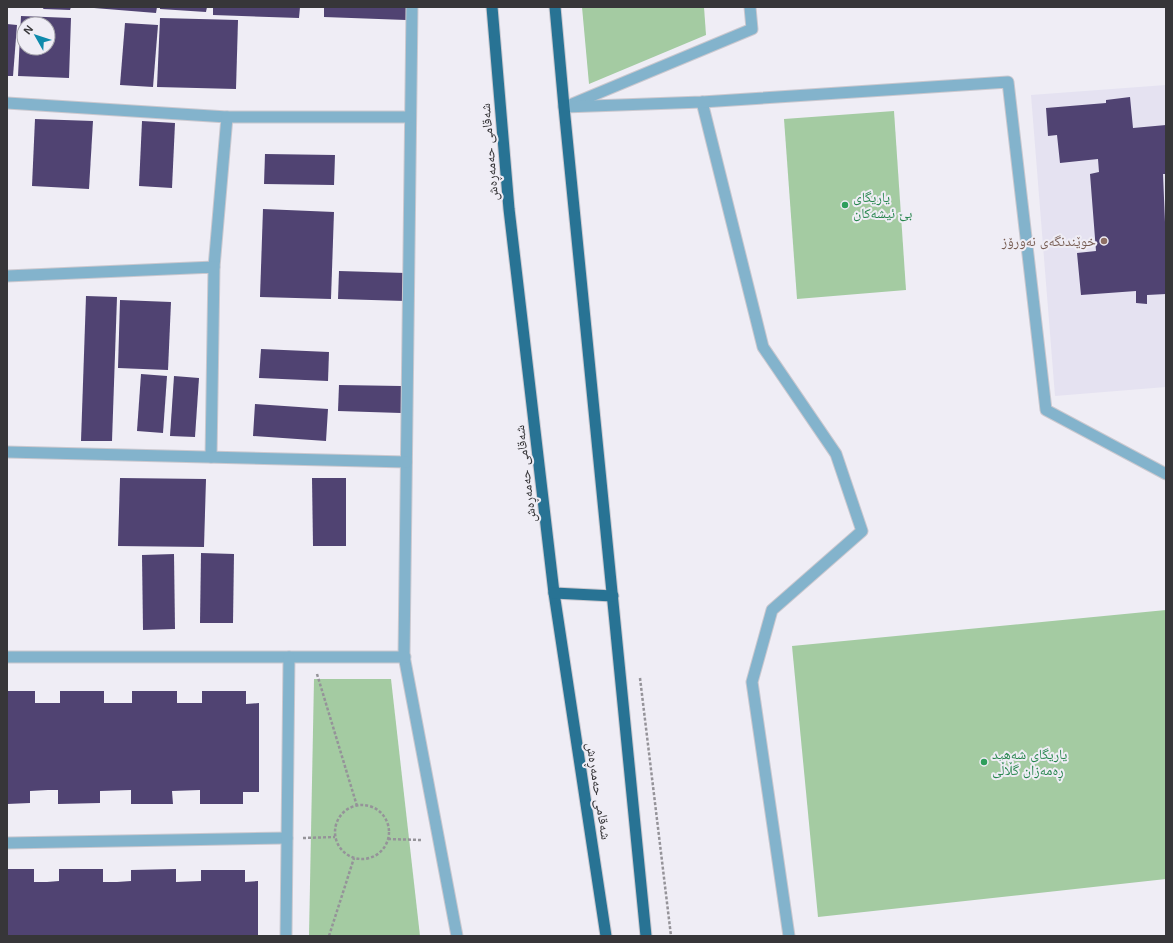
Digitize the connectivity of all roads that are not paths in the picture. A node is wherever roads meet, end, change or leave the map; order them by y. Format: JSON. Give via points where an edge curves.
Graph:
{"nodes":[{"id":1,"x":412,"y":7,"type":"edge"},
{"id":2,"x":492,"y":7,"type":"edge"},
{"id":3,"x":555,"y":7,"type":"edge"},
{"id":4,"x":750,"y":7,"type":"edge"},
{"id":5,"x":702,"y":102,"type":"junction"},
{"id":6,"x":7,"y":103,"type":"edge"},
{"id":7,"x":564,"y":107,"type":"junction"},
{"id":8,"x":227,"y":117,"type":"junction"},
{"id":9,"x":410,"y":117,"type":"junction"},
{"id":10,"x":214,"y":267,"type":"junction"},
{"id":11,"x":7,"y":276,"type":"edge"},
{"id":12,"x":7,"y":452,"type":"edge"},
{"id":13,"x":211,"y":457,"type":"junction"},
{"id":14,"x":406,"y":462,"type":"junction"},
{"id":15,"x":1166,"y":474,"type":"edge"},
{"id":16,"x":554,"y":593,"type":"junction"},
{"id":17,"x":613,"y":596,"type":"junction"},
{"id":18,"x":7,"y":657,"type":"edge"},
{"id":19,"x":289,"y":657,"type":"junction"},
{"id":20,"x":404,"y":657,"type":"junction"},
{"id":21,"x":287,"y":838,"type":"junction"},
{"id":22,"x":7,"y":843,"type":"edge"},
{"id":23,"x":286,"y":936,"type":"edge"},
{"id":24,"x":457,"y":936,"type":"edge"},
{"id":25,"x":606,"y":936,"type":"edge"},
{"id":26,"x":646,"y":936,"type":"edge"},
{"id":27,"x":789,"y":936,"type":"edge"}],
"edges":[{"from":1,"to":9,"type":"street"},
{"from":2,"to":16,"type":"highway","name":"شەقامی حەمەڕەش","via":[[509,209]]},
{"from":3,"to":7,"type":"highway"},
{"from":4,"to":7,"type":"street","via":[[752,29]]},
{"from":5,"to":7,"type":"street"},
{"from":5,"to":15,"type":"street","via":[[1008,82],[1046,410]]},
{"from":5,"to":27,"type":"street","via":[[763,348],[836,454],[862,531],[772,610],[752,682]]},
{"from":6,"to":8,"type":"street"},
{"from":7,"to":17,"type":"highway"},
{"from":8,"to":9,"type":"street"},
{"from":8,"to":10,"type":"street"},
{"from":9,"to":14,"type":"street"},
{"from":10,"to":11,"type":"street"},
{"from":10,"to":13,"type":"street"},
{"from":12,"to":13,"type":"street"},
{"from":13,"to":14,"type":"street"},
{"from":14,"to":20,"type":"street"},
{"from":16,"to":17,"type":"highway"},
{"from":16,"to":25,"type":"highway","name":"شەقامی حەمەڕەش"},
{"from":17,"to":26,"type":"highway"},
{"from":18,"to":19,"type":"street"},
{"from":19,"to":20,"type":"street"},
{"from":19,"to":21,"type":"street"},
{"from":20,"to":24,"type":"street"},
{"from":21,"to":22,"type":"street"},
{"from":21,"to":23,"type":"street"}]}
